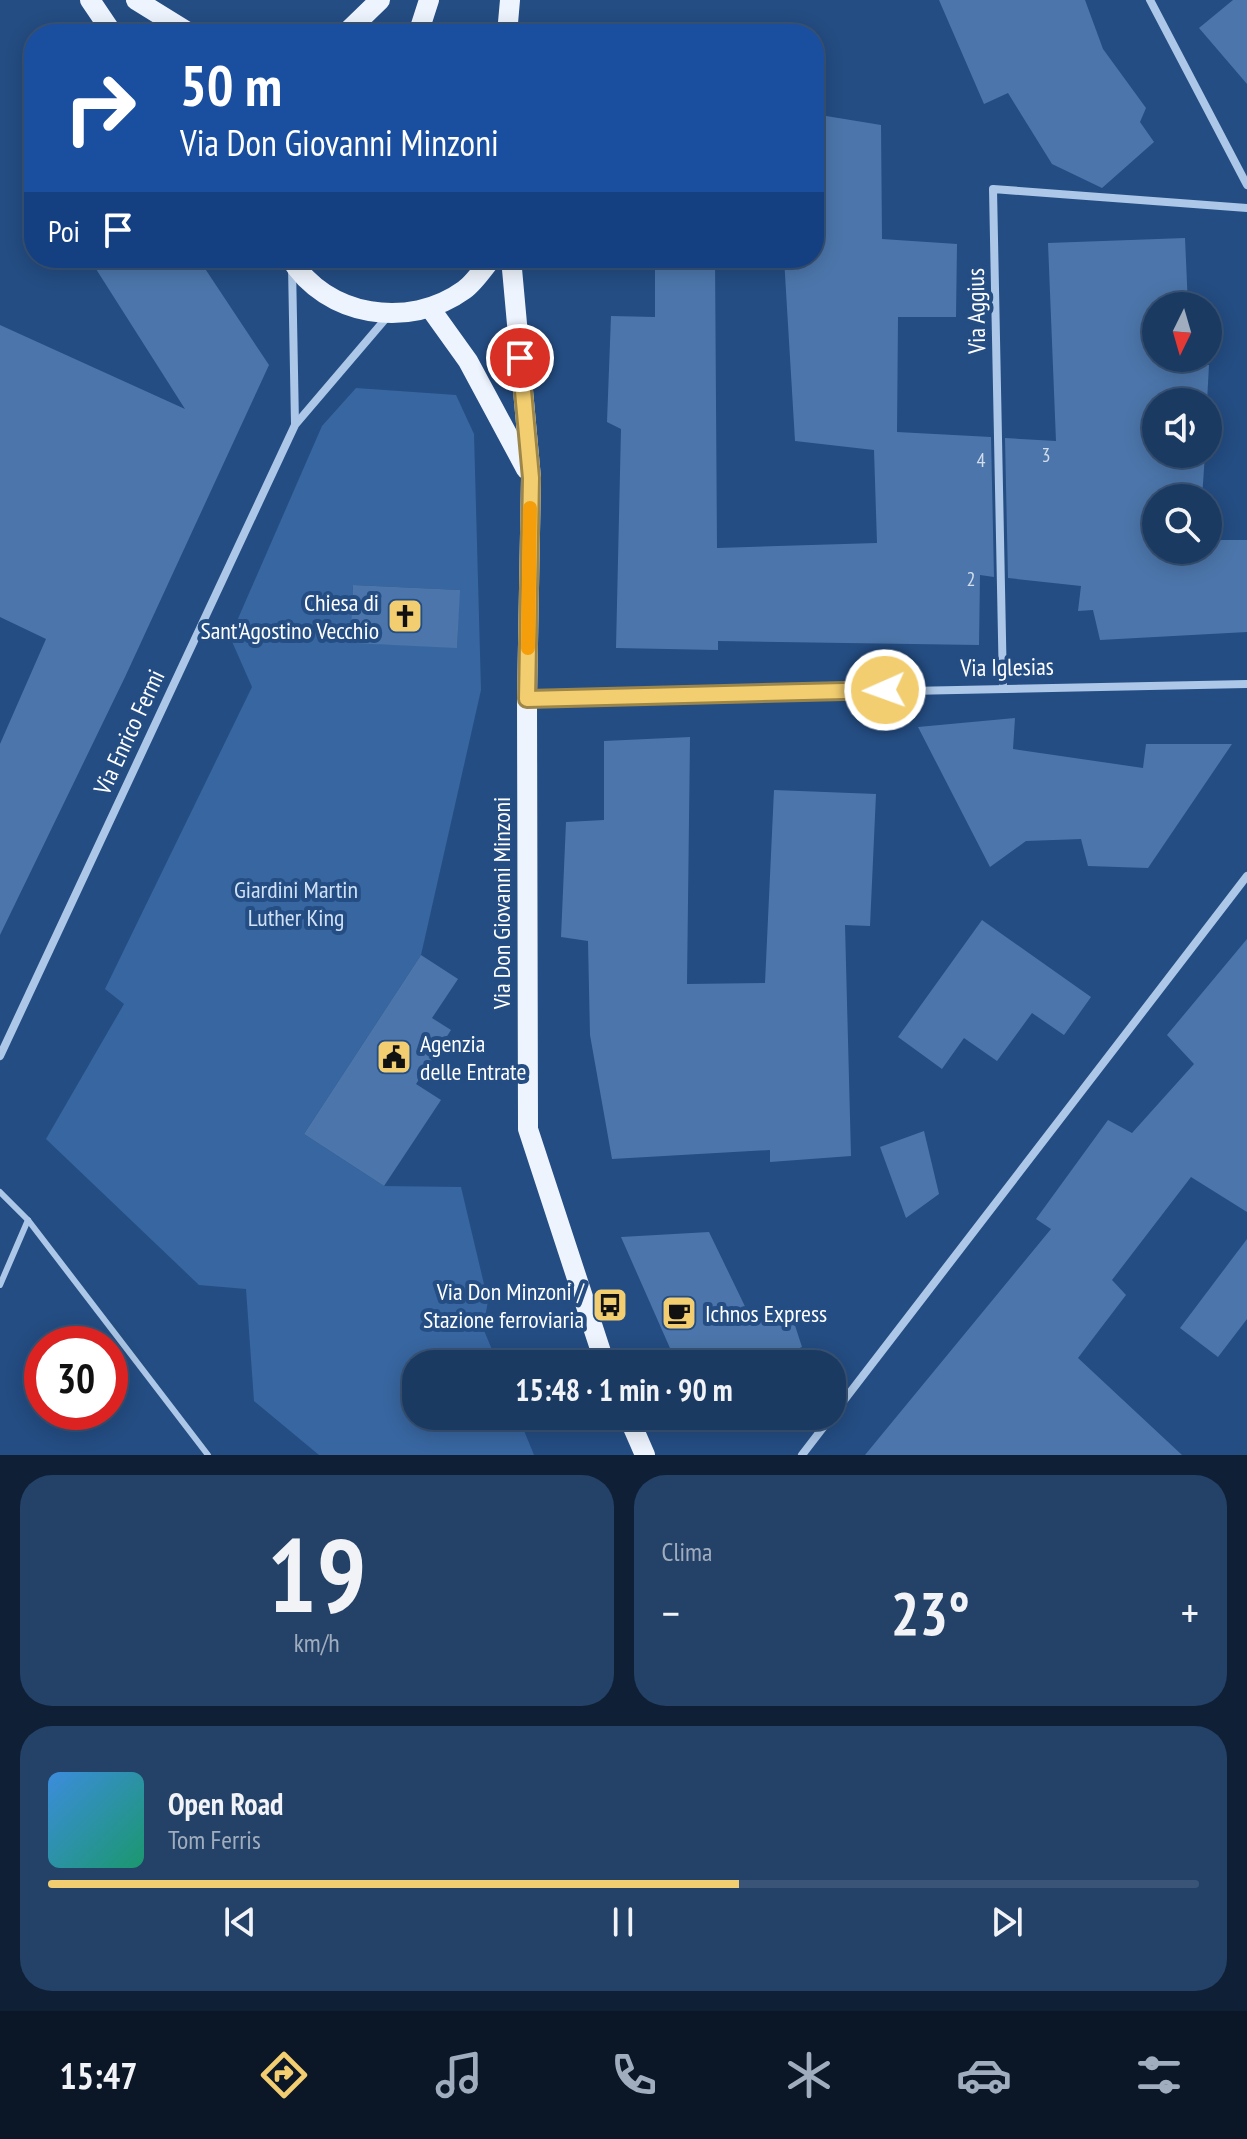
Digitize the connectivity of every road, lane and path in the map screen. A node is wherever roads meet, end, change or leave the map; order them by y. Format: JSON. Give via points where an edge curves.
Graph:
{"nodes":[{"id":1,"x":90,"y":0,"type":"edge"},
{"id":2,"x":136,"y":0,"type":"edge"},
{"id":3,"x":380,"y":0,"type":"edge"},
{"id":4,"x":429,"y":0,"type":"edge"},
{"id":5,"x":510,"y":0,"type":"edge"},
{"id":6,"x":1150,"y":0,"type":"edge"},
{"id":7,"x":106,"y":24,"type":"edge"},
{"id":8,"x":175,"y":24,"type":"edge"},
{"id":9,"x":355,"y":24,"type":"edge"},
{"id":10,"x":421,"y":24,"type":"edge"},
{"id":11,"x":508,"y":24,"type":"edge"},
{"id":12,"x":1247,"y":185,"type":"edge"},
{"id":13,"x":1247,"y":208,"type":"edge"},
{"id":14,"x":291,"y":268,"type":"edge"},
{"id":15,"x":298,"y":268,"type":"edge"},
{"id":16,"x":484,"y":268,"type":"edge"},
{"id":17,"x":512,"y":268,"type":"edge"},
{"id":18,"x":430,"y":308,"type":"junction"},
{"id":19,"x":390,"y":314,"type":"junction"},
{"id":20,"x":295,"y":425,"type":"junction"},
{"id":21,"x":531,"y":478,"type":"junction"},
{"id":22,"x":1247,"y":684,"type":"edge"},
{"id":23,"x":1003,"y":687,"type":"junction"},
{"id":24,"x":527,"y":699,"type":"junction"},
{"id":25,"x":1247,"y":876,"type":"edge"},
{"id":26,"x":0,"y":1056,"type":"edge"},
{"id":27,"x":0,"y":1192,"type":"edge"},
{"id":28,"x":28,"y":1220,"type":"junction"},
{"id":29,"x":0,"y":1285,"type":"edge"},
{"id":30,"x":600,"y":1350,"type":"edge"},
{"id":31,"x":634,"y":1430,"type":"edge"},
{"id":32,"x":208,"y":1455,"type":"edge"},
{"id":33,"x":645,"y":1455,"type":"edge"},
{"id":34,"x":802,"y":1455,"type":"edge"}],
"edges":[{"from":1,"to":7,"type":"main road"},
{"from":2,"to":8,"type":"main road"},
{"from":3,"to":9,"type":"main road"},
{"from":4,"to":10,"type":"main road"},
{"from":5,"to":11,"type":"main road"},
{"from":6,"to":12,"type":"street"},
{"from":13,"to":23,"type":"street","name":"Via Aggius","via":[[993,189]]},
{"from":14,"to":20,"type":"street","name":"Via Enrico Fermi"},
{"from":15,"to":19,"type":"main road","via":[[318,290],[352,308]]},
{"from":16,"to":18,"type":"main road","via":[[465,290]]},
{"from":17,"to":21,"type":"main road","name":"Via Don Giovanni Minzoni"},
{"from":18,"to":19,"type":"main road"},
{"from":18,"to":21,"type":"main road","name":"Via Don Giovanni Minzoni","via":[[468,361]]},
{"from":19,"to":20,"type":"street","name":"Via Enrico Fermi"},
{"from":20,"to":26,"type":"street","name":"Via Enrico Fermi"},
{"from":21,"to":24,"type":"main road","name":"Via Don Giovanni Minzoni"},
{"from":22,"to":23,"type":"street","name":"Via Iglesias"},
{"from":23,"to":24,"type":"street","name":"Via Iglesias"},
{"from":24,"to":30,"type":"main road","name":"Via Don Giovanni Minzoni","via":[[528,1129]]},
{"from":25,"to":34,"type":"street"},
{"from":27,"to":28,"type":"lane"},
{"from":28,"to":29,"type":"lane"},
{"from":28,"to":32,"type":"lane"},
{"from":31,"to":33,"type":"main road"}]}
